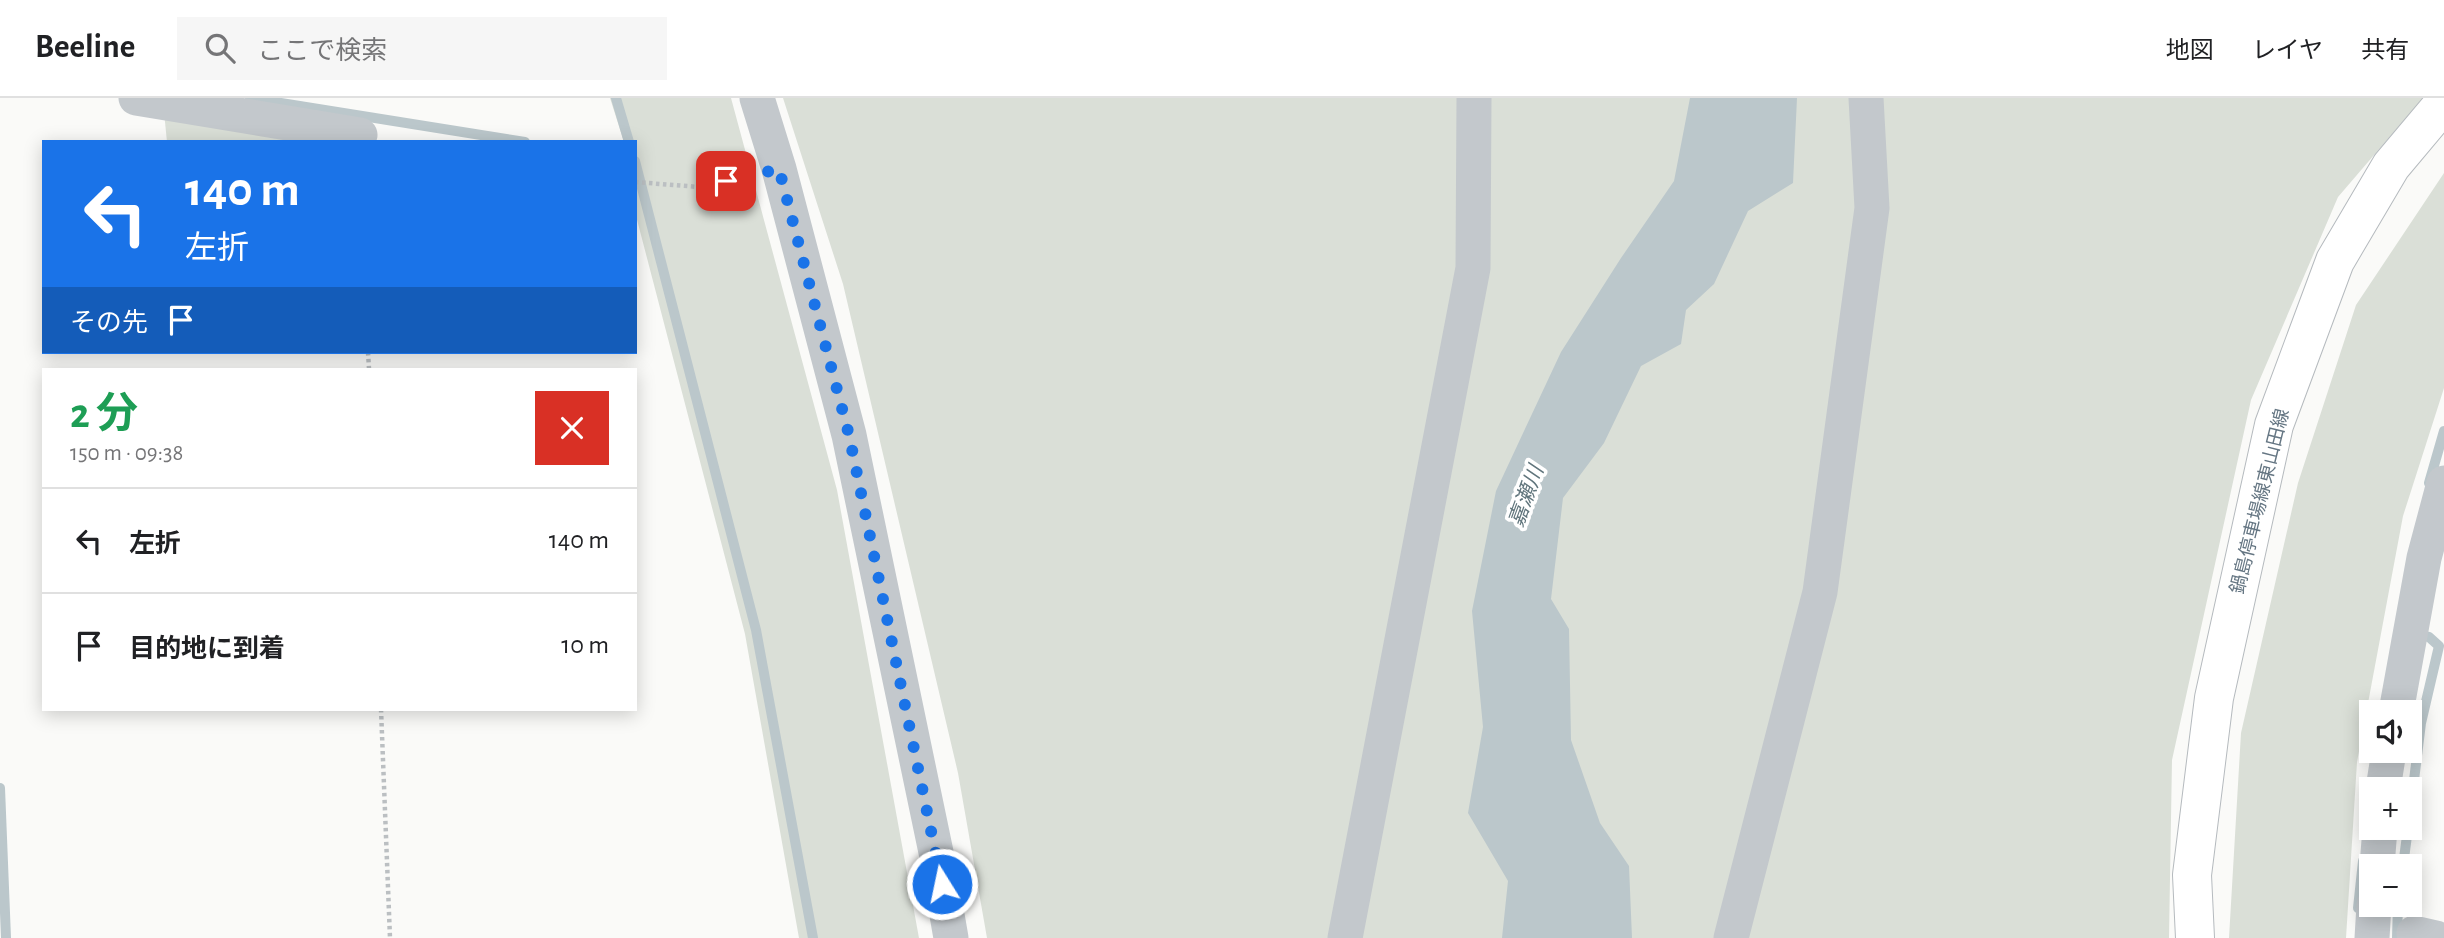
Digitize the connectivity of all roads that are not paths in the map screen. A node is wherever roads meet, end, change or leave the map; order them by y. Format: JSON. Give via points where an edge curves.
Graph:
{"nodes":[{"id":1,"x":136,"y":98,"type":"edge"},
{"id":2,"x":757,"y":98,"type":"edge"},
{"id":3,"x":1474,"y":98,"type":"edge"},
{"id":4,"x":1866,"y":98,"type":"edge"},
{"id":5,"x":2444,"y":103,"type":"edge"},
{"id":6,"x":360,"y":135,"type":"dead end"},
{"id":7,"x":2444,"y":484,"type":"edge"},
{"id":8,"x":2434,"y":561,"type":"edge"},
{"id":9,"x":2398,"y":700,"type":"edge"},
{"id":10,"x":2373,"y":917,"type":"edge"},
{"id":11,"x":951,"y":938,"type":"edge"},
{"id":12,"x":1345,"y":938,"type":"edge"},
{"id":13,"x":1731,"y":938,"type":"edge"},
{"id":14,"x":2195,"y":938,"type":"edge"},
{"id":15,"x":2372,"y":938,"type":"edge"}],
"edges":[{"from":1,"to":6,"type":"street"},
{"from":2,"to":11,"type":"street","via":[[849,435]]},
{"from":3,"to":12,"type":"street","via":[[1473,268]]},
{"from":4,"to":13,"type":"street","via":[[1872,208],[1820,592]]},
{"from":5,"to":14,"type":"main road","name":"鍋島停車場線東山田線","via":[[2391,166],[2335,261],[2274,425],[2214,698],[2192,875]]},
{"from":7,"to":8,"type":"street"},
{"from":8,"to":9,"type":"street","via":[[2409,635]]},
{"from":10,"to":15,"type":"street"}]}
